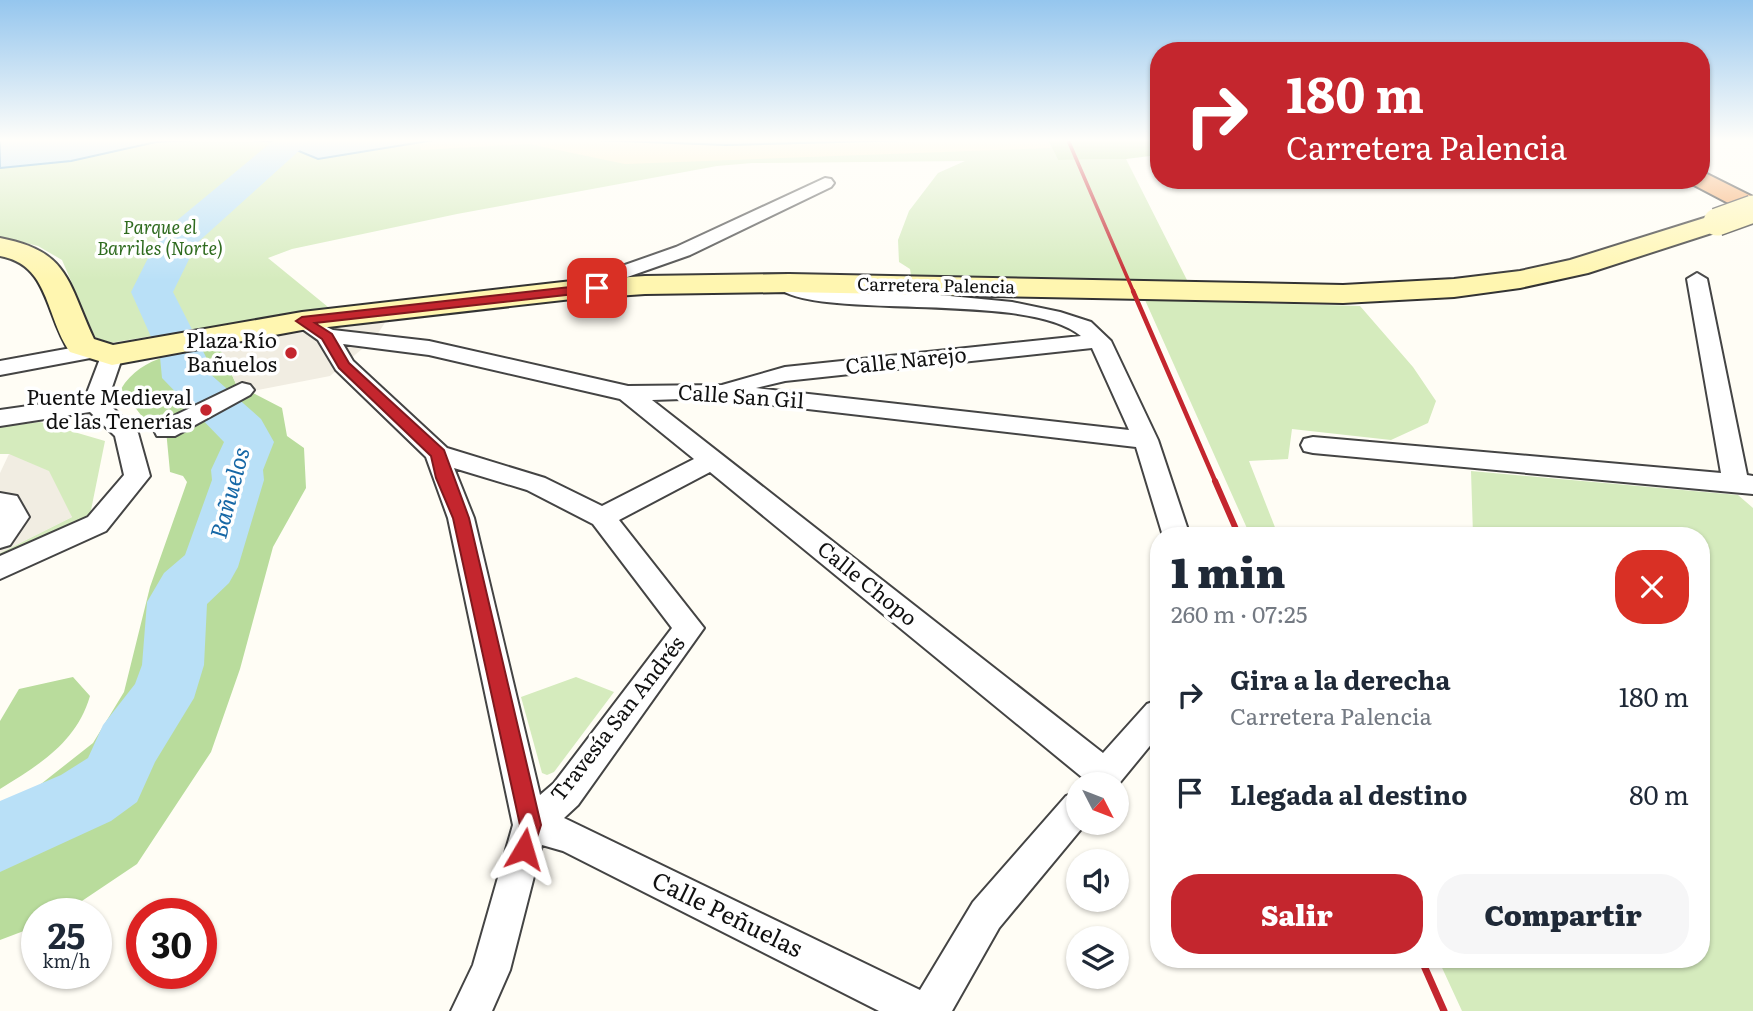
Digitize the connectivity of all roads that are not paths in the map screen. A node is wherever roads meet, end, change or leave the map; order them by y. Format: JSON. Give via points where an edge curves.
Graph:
{"nodes":[{"id":1,"x":816,"y":187,"type":"edge"},
{"id":2,"x":1709,"y":189,"type":"edge"},
{"id":3,"x":1723,"y":208,"type":"junction"},
{"id":4,"x":1753,"y":209,"type":"edge"},
{"id":5,"x":0,"y":247,"type":"edge"},
{"id":6,"x":1698,"y":279,"type":"dead end"},
{"id":7,"x":783,"y":283,"type":"junction"},
{"id":8,"x":572,"y":290,"type":"junction"},
{"id":9,"x":315,"y":329,"type":"junction"},
{"id":10,"x":1100,"y":341,"type":"junction"},
{"id":11,"x":115,"y":352,"type":"junction"},
{"id":12,"x":0,"y":368,"type":"edge"},
{"id":13,"x":242,"y":390,"type":"dead end"},
{"id":14,"x":713,"y":391,"type":"junction"},
{"id":15,"x":628,"y":393,"type":"junction"},
{"id":16,"x":95,"y":404,"type":"junction"},
{"id":17,"x":0,"y":418,"type":"edge"},
{"id":18,"x":166,"y":430,"type":"dead end"},
{"id":19,"x":1146,"y":440,"type":"junction"},
{"id":20,"x":1313,"y":445,"type":"dead end"},
{"id":21,"x":438,"y":454,"type":"junction"},
{"id":22,"x":713,"y":460,"type":"junction"},
{"id":23,"x":1744,"y":484,"type":"edge"},
{"id":24,"x":0,"y":502,"type":"edge"},
{"id":25,"x":602,"y":517,"type":"junction"},
{"id":26,"x":1174,"y":527,"type":"edge"},
{"id":27,"x":0,"y":538,"type":"edge"},
{"id":28,"x":0,"y":568,"type":"edge"},
{"id":29,"x":1150,"y":723,"type":"edge"},
{"id":30,"x":1092,"y":772,"type":"edge"},
{"id":31,"x":1107,"y":772,"type":"edge"},
{"id":32,"x":1066,"y":821,"type":"edge"},
{"id":33,"x":530,"y":825,"type":"junction"},
{"id":34,"x":471,"y":1011,"type":"edge"},
{"id":35,"x":921,"y":1011,"type":"edge"},
{"id":36,"x":930,"y":1011,"type":"edge"}],
"edges":[{"from":1,"to":8,"type":"street","via":[[683,251]]},
{"from":2,"to":3,"type":"highway"},
{"from":3,"to":4,"type":"street","name":"Carretera Palencia","bridge":true},
{"from":3,"to":7,"type":"street","name":"Carretera Palencia","via":[[1588,264],[1493,284],[1432,289],[1343,294]]},
{"from":5,"to":11,"type":"street","via":[[24,252],[46,267],[81,345]]},
{"from":6,"to":23,"type":"street"},
{"from":7,"to":8,"type":"street","name":"Carretera Palencia"},
{"from":7,"to":10,"type":"street","via":[[812,296],[1037,312],[1071,321]]},
{"from":8,"to":9,"type":"street","name":"Carretera Palencia"},
{"from":9,"to":11,"type":"street","name":"Carretera Palencia","via":[[212,336]]},
{"from":9,"to":15,"type":"street","name":"Calle San Gil","via":[[429,348]]},
{"from":9,"to":21,"type":"street","via":[[344,365]]},
{"from":10,"to":14,"type":"street","name":"Calle Narejo","via":[[785,374]]},
{"from":10,"to":19,"type":"street"},
{"from":11,"to":12,"type":"street"},
{"from":11,"to":16,"type":"street"},
{"from":13,"to":18,"type":"street"},
{"from":14,"to":15,"type":"street","name":"Calle San Gil"},
{"from":14,"to":19,"type":"street","name":"Calle San Gil"},
{"from":15,"to":22,"type":"street","name":"Calle Chopo"},
{"from":16,"to":17,"type":"street"},
{"from":16,"to":28,"type":"street","via":[[126,433],[137,476],[97,524]]},
{"from":19,"to":26,"type":"street"},
{"from":20,"to":23,"type":"street"},
{"from":21,"to":25,"type":"street","name":"Travesía San Andrés","via":[[536,484]]},
{"from":21,"to":33,"type":"street","via":[[461,518]]},
{"from":22,"to":25,"type":"street"},
{"from":22,"to":30,"type":"street","name":"Calle Chopo"},
{"from":24,"to":27,"type":"street","via":[[8,503],[16,517]]},
{"from":25,"to":33,"type":"street","name":"Travesía San Andrés","via":[[689,628],[566,794]]},
{"from":29,"to":31,"type":"street"},
{"from":32,"to":36,"type":"street","via":[[986,915]]},
{"from":33,"to":34,"type":"street","via":[[491,970]]},
{"from":33,"to":35,"type":"street","name":"Calle Peñuelas","via":[[569,836]]}]}
